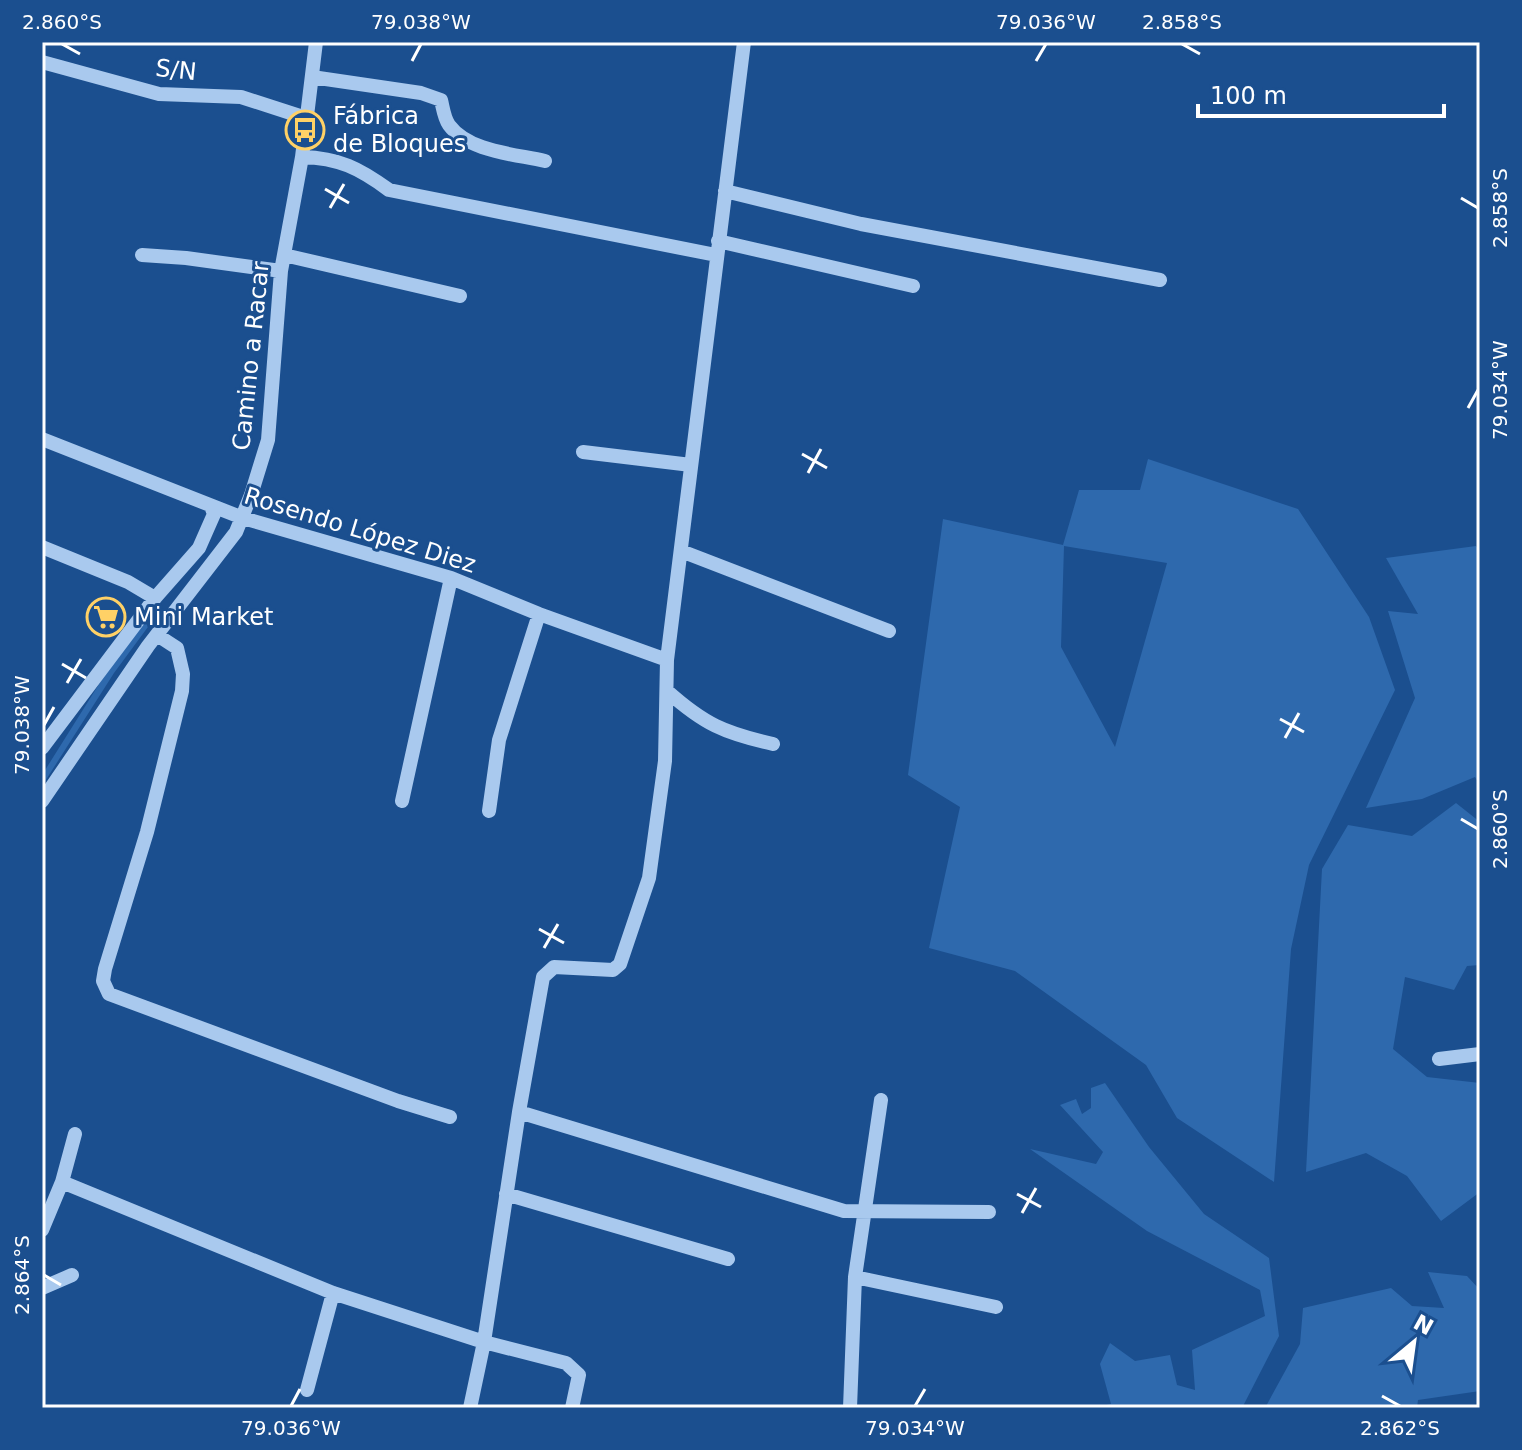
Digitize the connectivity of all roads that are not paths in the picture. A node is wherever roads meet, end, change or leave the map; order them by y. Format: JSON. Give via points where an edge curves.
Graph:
{"nodes":[{"id":1,"x":316,"y":42,"type":"edge"},
{"id":2,"x":744,"y":42,"type":"edge"},
{"id":3,"x":42,"y":62,"type":"edge"},
{"id":4,"x":312,"y":77,"type":"junction"},
{"id":5,"x":306,"y":118,"type":"junction"},
{"id":6,"x":302,"y":157,"type":"junction"},
{"id":7,"x":545,"y":161,"type":"dead end"},
{"id":8,"x":725,"y":191,"type":"junction"},
{"id":9,"x":717,"y":248,"type":"junction"},
{"id":10,"x":142,"y":255,"type":"dead end"},
{"id":11,"x":284,"y":255,"type":"junction"},
{"id":12,"x":281,"y":271,"type":"junction"},
{"id":13,"x":1160,"y":280,"type":"dead end"},
{"id":14,"x":913,"y":286,"type":"dead end"},
{"id":15,"x":460,"y":296,"type":"dead end"},
{"id":16,"x":42,"y":439,"type":"edge"},
{"id":17,"x":583,"y":452,"type":"dead end"},
{"id":18,"x":691,"y":465,"type":"junction"},
{"id":19,"x":211,"y":506,"type":"junction"},
{"id":20,"x":240,"y":525,"type":"junction"},
{"id":21,"x":681,"y":551,"type":"junction"},
{"id":22,"x":44,"y":553,"type":"edge"},
{"id":23,"x":451,"y":578,"type":"junction"},
{"id":24,"x":152,"y":602,"type":"junction"},
{"id":25,"x":539,"y":614,"type":"junction"},
{"id":26,"x":889,"y":631,"type":"dead end"},
{"id":27,"x":157,"y":635,"type":"junction"},
{"id":28,"x":667,"y":660,"type":"junction"},
{"id":29,"x":667,"y":691,"type":"junction"},
{"id":30,"x":773,"y":744,"type":"dead end"},
{"id":31,"x":42,"y":748,"type":"edge"},
{"id":32,"x":42,"y":801,"type":"edge"},
{"id":33,"x":402,"y":801,"type":"dead end"},
{"id":34,"x":489,"y":811,"type":"dead end"},
{"id":35,"x":1480,"y":1054,"type":"edge"},
{"id":36,"x":1439,"y":1059,"type":"dead end"},
{"id":37,"x":881,"y":1100,"type":"dead end"},
{"id":38,"x":519,"y":1112,"type":"junction"},
{"id":39,"x":450,"y":1117,"type":"dead end"},
{"id":40,"x":75,"y":1134,"type":"dead end"},
{"id":41,"x":62,"y":1182,"type":"junction"},
{"id":42,"x":506,"y":1194,"type":"junction"},
{"id":43,"x":864,"y":1212,"type":"junction"},
{"id":44,"x":989,"y":1212,"type":"dead end"},
{"id":45,"x":42,"y":1230,"type":"edge"},
{"id":46,"x":728,"y":1259,"type":"dead end"},
{"id":47,"x":72,"y":1275,"type":"dead end"},
{"id":48,"x":855,"y":1277,"type":"junction"},
{"id":49,"x":42,"y":1288,"type":"edge"},
{"id":50,"x":333,"y":1293,"type":"junction"},
{"id":51,"x":996,"y":1307,"type":"dead end"},
{"id":52,"x":484,"y":1342,"type":"junction"},
{"id":53,"x":307,"y":1390,"type":"dead end"},
{"id":54,"x":470,"y":1408,"type":"edge"},
{"id":55,"x":572,"y":1408,"type":"edge"},
{"id":56,"x":850,"y":1408,"type":"edge"}],
"edges":[{"from":1,"to":4,"type":"street","name":"Camino a Racar"},
{"from":2,"to":8,"type":"street"},
{"from":3,"to":5,"type":"street","name":"S/N","via":[[159,94],[241,97]]},
{"from":4,"to":5,"type":"street","name":"Camino a Racar"},
{"from":4,"to":7,"type":"street","via":[[441,100],[448,124],[462,137]]},
{"from":5,"to":6,"type":"street","name":"Camino a Racar"},
{"from":6,"to":9,"type":"street","via":[[359,168],[389,190]]},
{"from":6,"to":11,"type":"street","name":"Camino a Racar"},
{"from":8,"to":9,"type":"street"},
{"from":8,"to":13,"type":"street","via":[[861,224]]},
{"from":9,"to":14,"type":"street"},
{"from":9,"to":18,"type":"street"},
{"from":10,"to":12,"type":"street"},
{"from":11,"to":12,"type":"street","name":"Camino a Racar"},
{"from":11,"to":15,"type":"street"},
{"from":12,"to":20,"type":"street","name":"Camino a Racar","via":[[268,440]]},
{"from":16,"to":19,"type":"street","name":"Rosendo López Diez"},
{"from":17,"to":18,"type":"street"},
{"from":18,"to":21,"type":"street"},
{"from":19,"to":20,"type":"street","name":"Rosendo López Diez"},
{"from":19,"to":24,"type":"street","via":[[214,514],[199,548]]},
{"from":20,"to":23,"type":"street","name":"Rosendo López Diez"},
{"from":20,"to":27,"type":"street","name":"Camino a Racar"},
{"from":21,"to":26,"type":"street"},
{"from":21,"to":28,"type":"street"},
{"from":22,"to":24,"type":"street","via":[[128,582]]},
{"from":23,"to":25,"type":"street","name":"Rosendo López Diez"},
{"from":23,"to":33,"type":"street"},
{"from":24,"to":31,"type":"street"},
{"from":25,"to":28,"type":"street","name":"Rosendo López Diez"},
{"from":25,"to":34,"type":"street","via":[[499,740]]},
{"from":27,"to":32,"type":"street","name":"Camino a Racar"},
{"from":27,"to":39,"type":"street","via":[[177,648],[182,691],[105,969],[109,994]]},
{"from":28,"to":29,"type":"street"},
{"from":29,"to":30,"type":"street","via":[[718,729]]},
{"from":29,"to":38,"type":"street","via":[[665,761],[649,878],[627,947],[613,970],[554,967],[543,977]]},
{"from":35,"to":36,"type":"street"},
{"from":37,"to":43,"type":"street"},
{"from":38,"to":42,"type":"street"},
{"from":38,"to":43,"type":"street","via":[[844,1211]]},
{"from":40,"to":41,"type":"street"},
{"from":41,"to":45,"type":"street"},
{"from":41,"to":50,"type":"street"},
{"from":42,"to":46,"type":"street"},
{"from":42,"to":52,"type":"street"},
{"from":43,"to":44,"type":"street"},
{"from":43,"to":48,"type":"street"},
{"from":47,"to":49,"type":"street"},
{"from":48,"to":51,"type":"street"},
{"from":48,"to":56,"type":"street"},
{"from":50,"to":52,"type":"street"},
{"from":50,"to":53,"type":"street"},
{"from":52,"to":54,"type":"street"},
{"from":52,"to":55,"type":"street","via":[[566,1363],[579,1375]]}]}
